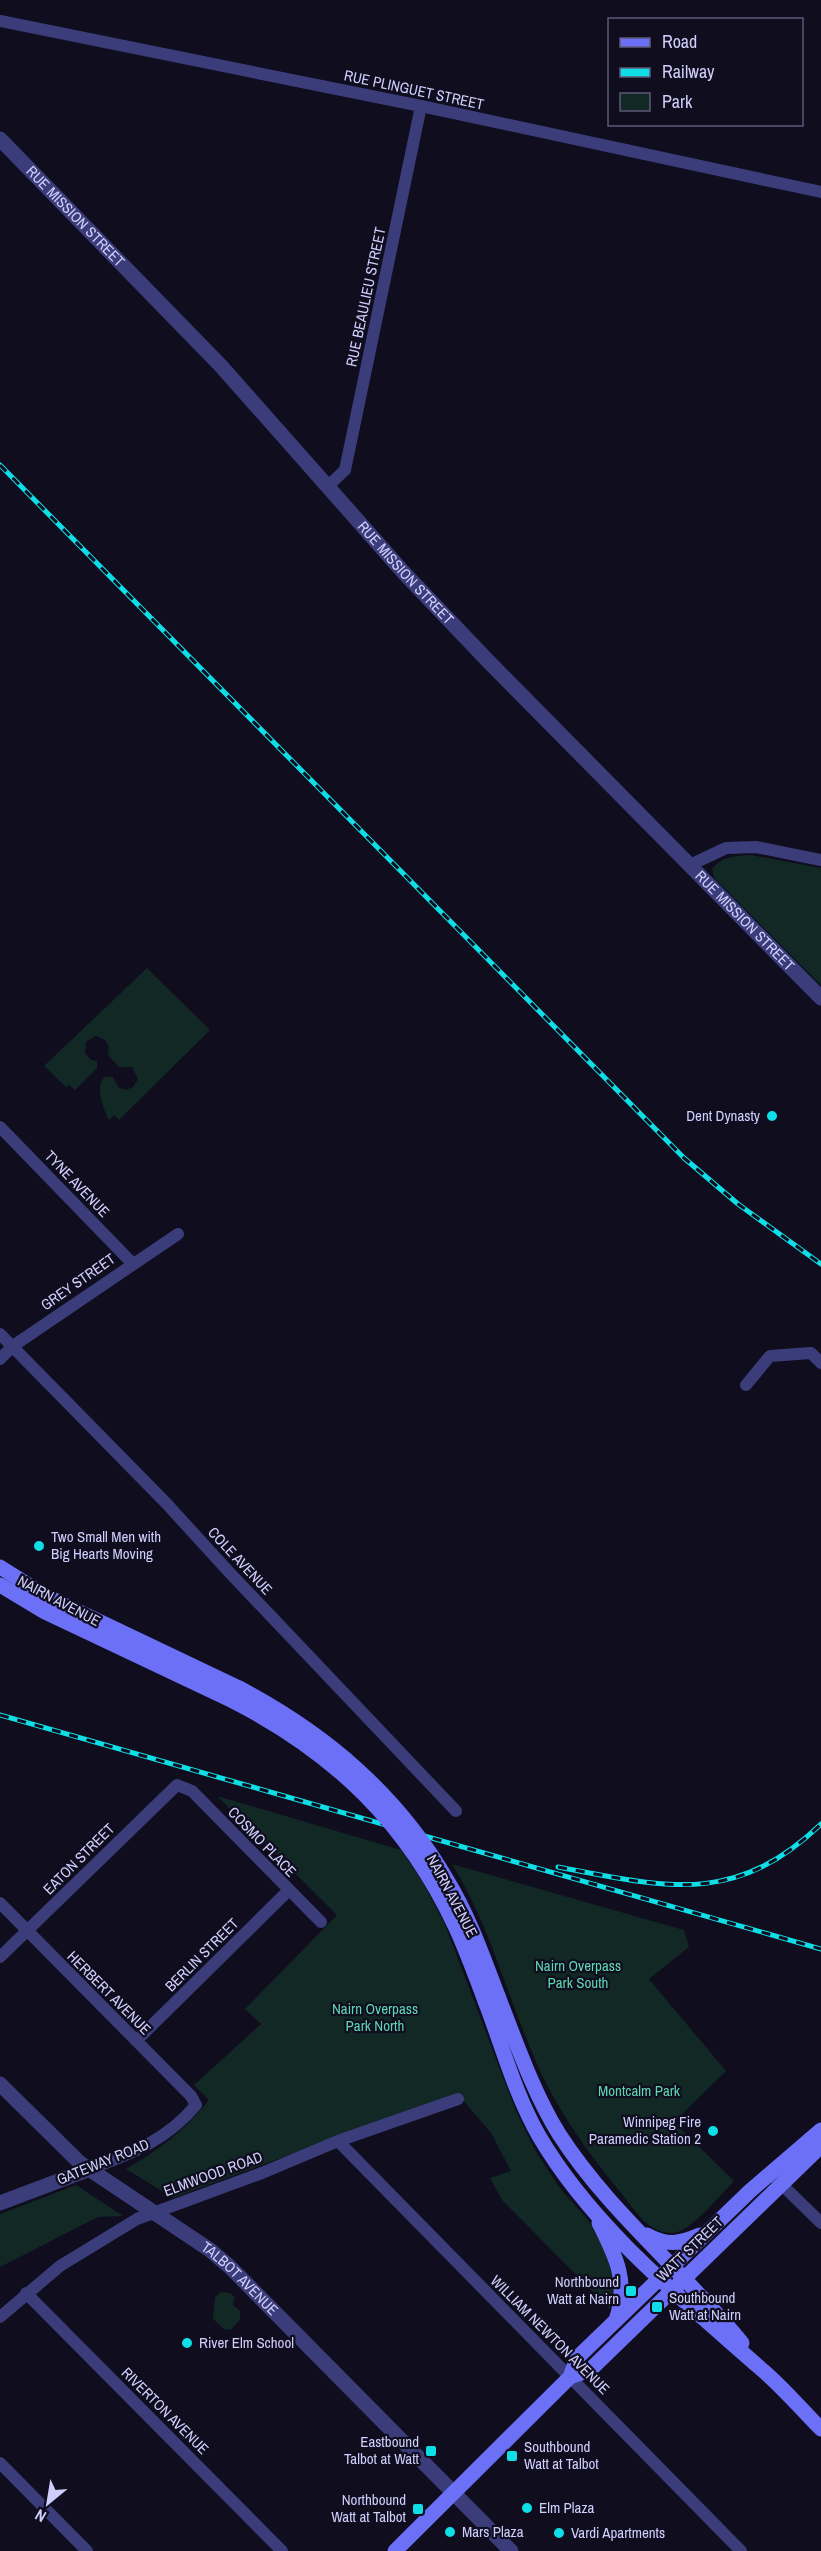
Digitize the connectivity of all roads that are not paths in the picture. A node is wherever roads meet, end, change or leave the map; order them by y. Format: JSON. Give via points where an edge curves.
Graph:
{"nodes":[{"id":1,"x":0,"y":21,"type":"edge"},
{"id":2,"x":421,"y":106,"type":"junction"},
{"id":3,"x":0,"y":139,"type":"edge"},
{"id":4,"x":821,"y":192,"type":"edge"},
{"id":5,"x":327,"y":487,"type":"junction"},
{"id":6,"x":821,"y":860,"type":"edge"},
{"id":7,"x":690,"y":865,"type":"junction"},
{"id":8,"x":821,"y":998,"type":"edge"},
{"id":9,"x":0,"y":1127,"type":"edge"},
{"id":10,"x":178,"y":1234,"type":"dead end"},
{"id":11,"x":132,"y":1263,"type":"junction"},
{"id":12,"x":0,"y":1334,"type":"edge"},
{"id":13,"x":13,"y":1346,"type":"junction"},
{"id":14,"x":0,"y":1359,"type":"edge"},
{"id":15,"x":821,"y":1363,"type":"edge"},
{"id":16,"x":746,"y":1385,"type":"dead end"},
{"id":17,"x":0,"y":1567,"type":"edge"},
{"id":18,"x":0,"y":1585,"type":"edge"},
{"id":19,"x":236,"y":1695,"type":"junction"},
{"id":20,"x":180,"y":1785,"type":"joint"},
{"id":21,"x":456,"y":1811,"type":"dead end"},
{"id":22,"x":289,"y":1890,"type":"junction"},
{"id":23,"x":0,"y":1903,"type":"edge"},
{"id":24,"x":321,"y":1922,"type":"dead end"},
{"id":25,"x":27,"y":1931,"type":"junction"},
{"id":26,"x":0,"y":1957,"type":"edge"},
{"id":27,"x":492,"y":1999,"type":"junction"},
{"id":28,"x":136,"y":2041,"type":"junction"},
{"id":29,"x":0,"y":2084,"type":"edge"},
{"id":30,"x":458,"y":2099,"type":"dead end"},
{"id":31,"x":195,"y":2105,"type":"joint"},
{"id":32,"x":821,"y":2130,"type":"edge"},
{"id":33,"x":338,"y":2141,"type":"junction"},
{"id":34,"x":821,"y":2146,"type":"edge"},
{"id":35,"x":90,"y":2169,"type":"junction"},
{"id":36,"x":775,"y":2178,"type":"junction"},
{"id":37,"x":0,"y":2203,"type":"edge"},
{"id":38,"x":593,"y":2210,"type":"junction"},
{"id":39,"x":153,"y":2211,"type":"junction"},
{"id":40,"x":821,"y":2223,"type":"edge"},
{"id":41,"x":635,"y":2228,"type":"junction"},
{"id":42,"x":708,"y":2231,"type":"junction"},
{"id":43,"x":672,"y":2265,"type":"junction"},
{"id":44,"x":659,"y":2278,"type":"junction"},
{"id":45,"x":685,"y":2279,"type":"junction"},
{"id":46,"x":673,"y":2291,"type":"junction"},
{"id":47,"x":26,"y":2293,"type":"junction"},
{"id":48,"x":0,"y":2317,"type":"edge"},
{"id":49,"x":615,"y":2321,"type":"junction"},
{"id":50,"x":762,"y":2369,"type":"junction"},
{"id":51,"x":570,"y":2377,"type":"junction"},
{"id":52,"x":821,"y":2429,"type":"edge"},
{"id":53,"x":0,"y":2463,"type":"edge"},
{"id":54,"x":454,"y":2493,"type":"junction"},
{"id":55,"x":87,"y":2551,"type":"edge"},
{"id":56,"x":282,"y":2551,"type":"edge"},
{"id":57,"x":394,"y":2551,"type":"edge"},
{"id":58,"x":511,"y":2551,"type":"edge"},
{"id":59,"x":741,"y":2551,"type":"edge"}],
"edges":[{"from":1,"to":2,"type":"street","name":"RUE PLINGUET STREET"},
{"from":2,"to":4,"type":"street","name":"RUE PLINGUET STREET"},
{"from":2,"to":5,"type":"street","name":"RUE BEAULIEU STREET","via":[[345,470]]},
{"from":3,"to":5,"type":"street","name":"RUE MISSION STREET","via":[[221,366]]},
{"from":5,"to":7,"type":"street","name":"RUE MISSION STREET","via":[[489,662]]},
{"from":6,"to":7,"type":"street","via":[[756,847],[726,848]]},
{"from":7,"to":8,"type":"street","name":"RUE MISSION STREET"},
{"from":9,"to":11,"type":"street","name":"TYNE AVENUE"},
{"from":10,"to":11,"type":"street","name":"GREY STREET"},
{"from":11,"to":13,"type":"street","name":"GREY STREET"},
{"from":12,"to":13,"type":"street","name":"COLE AVENUE"},
{"from":13,"to":14,"type":"street","name":"GREY STREET"},
{"from":13,"to":21,"type":"street","name":"COLE AVENUE"},
{"from":15,"to":16,"type":"street","via":[[811,1353],[770,1356]]},
{"from":17,"to":19,"type":"main road","name":"NAIRN AVENUE","via":[[46,1596]]},
{"from":18,"to":19,"type":"main road","name":"NAIRN AVENUE","via":[[74,1626]]},
{"from":19,"to":27,"type":"main road","name":"NAIRN AVENUE","bridge":true,"via":[[315,1749],[390,1821],[436,1888]]},
{"from":20,"to":22,"type":"street","name":"COSMO PLACE","via":[[192,1791]]},
{"from":20,"to":25,"type":"street","name":"EATON STREET","via":[[172,1788]]},
{"from":22,"to":24,"type":"street","name":"COSMO PLACE"},
{"from":22,"to":28,"type":"street","name":"BERLIN STREET"},
{"from":23,"to":25,"type":"street","name":"HERBERT AVENUE"},
{"from":25,"to":26,"type":"street","name":"EATON STREET"},
{"from":25,"to":28,"type":"street","name":"HERBERT AVENUE"},
{"from":27,"to":38,"type":"main road","name":"NAIRN AVENUE","via":[[529,2117]]},
{"from":27,"to":41,"type":"main road","name":"NAIRN AVENUE","via":[[558,2132]]},
{"from":28,"to":31,"type":"street","name":"HERBERT AVENUE","via":[[191,2096]]},
{"from":29,"to":35,"type":"street","name":"TALBOT AVENUE","via":[[63,2148]]},
{"from":30,"to":33,"type":"street","name":"ELMWOOD ROAD"},
{"from":31,"to":35,"type":"street","name":"GATEWAY ROAD","via":[[152,2144]]},
{"from":32,"to":36,"type":"main road","name":"WATT STREET"},
{"from":33,"to":39,"type":"street","name":"ELMWOOD ROAD","via":[[262,2173]]},
{"from":33,"to":51,"type":"street","name":"WILLIAM NEWTON AVENUE"},
{"from":34,"to":36,"type":"main road","name":"WATT STREET"},
{"from":35,"to":37,"type":"street","name":"GATEWAY ROAD"},
{"from":35,"to":39,"type":"street","name":"TALBOT AVENUE"},
{"from":36,"to":40,"type":"street"},
{"from":36,"to":42,"type":"main road","name":"WATT STREET"},
{"from":36,"to":45,"type":"main road","name":"WATT STREET"},
{"from":38,"to":44,"type":"main road","name":"NAIRN AVENUE"},
{"from":38,"to":49,"type":"main road","via":[[621,2274],[623,2290]]},
{"from":39,"to":47,"type":"street","name":"ELMWOOD ROAD","via":[[87,2248]]},
{"from":39,"to":54,"type":"street","name":"TALBOT AVENUE","via":[[230,2267]]},
{"from":41,"to":42,"type":"main road","via":[[664,2244],[684,2242]]},
{"from":41,"to":43,"type":"main road","name":"NAIRN AVENUE"},
{"from":42,"to":43,"type":"main road","name":"WATT STREET"},
{"from":43,"to":44,"type":"main road","name":"WATT STREET"},
{"from":43,"to":45,"type":"main road","name":"NAIRN AVENUE"},
{"from":44,"to":46,"type":"main road","name":"NAIRN AVENUE"},
{"from":44,"to":49,"type":"main road","name":"WATT STREET"},
{"from":45,"to":46,"type":"main road","name":"WATT STREET"},
{"from":45,"to":50,"type":"main road","name":"NAIRN AVENUE"},
{"from":46,"to":50,"type":"main road","name":"NAIRN AVENUE"},
{"from":46,"to":51,"type":"main road","name":"WATT STREET","via":[[590,2370]]},
{"from":47,"to":48,"type":"street","name":"ELMWOOD ROAD"},
{"from":47,"to":56,"type":"street","name":"RIVERTON AVENUE"},
{"from":49,"to":51,"type":"main road","name":"WATT STREET","via":[[577,2358]]},
{"from":50,"to":52,"type":"main road","name":"NAIRN AVENUE"},
{"from":51,"to":54,"type":"main road","name":"WATT STREET"},
{"from":51,"to":59,"type":"street","name":"WILLIAM NEWTON AVENUE"},
{"from":53,"to":55,"type":"street"},
{"from":54,"to":57,"type":"main road","name":"WATT STREET"},
{"from":54,"to":58,"type":"street","name":"TALBOT AVENUE"}]}
